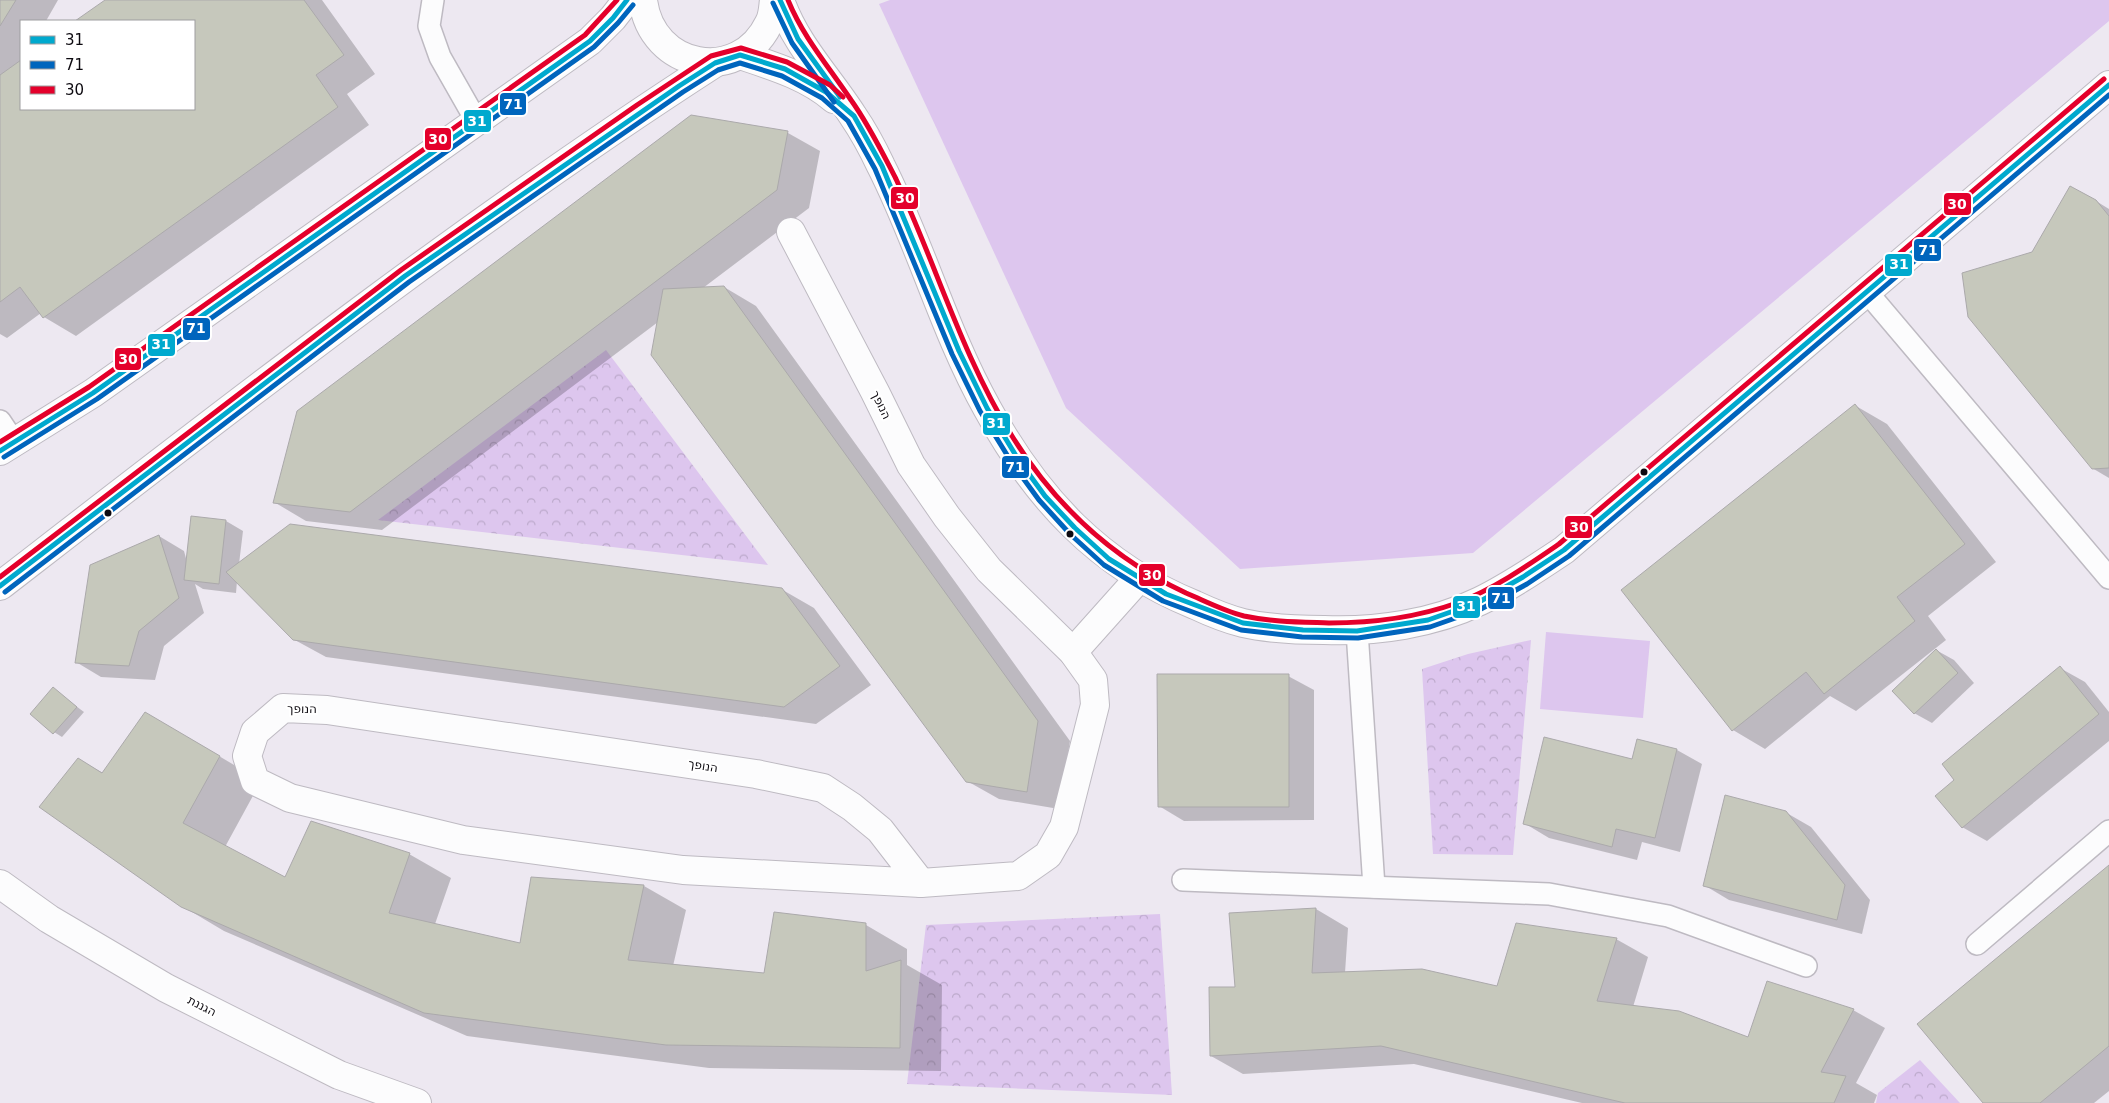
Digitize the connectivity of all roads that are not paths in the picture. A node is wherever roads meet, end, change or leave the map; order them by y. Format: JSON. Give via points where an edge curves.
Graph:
{"nodes":[{"id":1,"x":433,"y":0,"type":"edge"},
{"id":2,"x":627,"y":0,"type":"edge"},
{"id":3,"x":643,"y":0,"type":"edge"},
{"id":4,"x":774,"y":0,"type":"edge"},
{"id":5,"x":780,"y":0,"type":"edge"},
{"id":6,"x":728,"y":59,"type":"junction"},
{"id":7,"x":2109,"y":86,"type":"edge"},
{"id":8,"x":854,"y":116,"type":"junction"},
{"id":9,"x":476,"y":122,"type":"junction"},
{"id":10,"x":791,"y":232,"type":"dead end"},
{"id":11,"x":1867,"y":292,"type":"junction"},
{"id":12,"x":5,"y":438,"type":"edge"},
{"id":13,"x":1140,"y":577,"type":"junction"},
{"id":14,"x":2109,"y":578,"type":"edge"},
{"id":15,"x":0,"y":586,"type":"edge"},
{"id":16,"x":1357,"y":631,"type":"junction"},
{"id":17,"x":1073,"y":652,"type":"junction"},
{"id":18,"x":2109,"y":830,"type":"edge"},
{"id":19,"x":1183,"y":880,"type":"dead end"},
{"id":20,"x":921,"y":883,"type":"junction"},
{"id":21,"x":0,"y":884,"type":"edge"},
{"id":22,"x":1374,"y":887,"type":"junction"},
{"id":23,"x":1977,"y":944,"type":"dead end"},
{"id":24,"x":1806,"y":966,"type":"dead end"},
{"id":25,"x":417,"y":1103,"type":"edge"}],
"edges":[{"from":1,"to":9,"type":"lane","via":[[429,26],[440,57]]},
{"from":2,"to":9,"type":"street","via":[[590,41]]},
{"from":3,"to":6,"type":"street","via":[[645,14],[655,35],[671,51],[692,61]]},
{"from":4,"to":6,"type":"street","via":[[770,21],[758,41]]},
{"from":5,"to":8,"type":"street","via":[[785,16],[805,50]]},
{"from":6,"to":8,"type":"street","via":[[785,70],[826,92]]},
{"from":6,"to":15,"type":"street","via":[[642,111],[405,276]]},
{"from":7,"to":11,"type":"street"},
{"from":8,"to":13,"type":"street","via":[[885,174],[959,352],[1014,452],[1045,496],[1075,528],[1109,558]]},
{"from":9,"to":12,"type":"street","via":[[93,393]]},
{"from":10,"to":17,"type":"street","name":"הנופך","via":[[911,465],[989,570]]},
{"from":11,"to":14,"type":"lane"},
{"from":11,"to":16,"type":"street","via":[[1564,550],[1524,577],[1479,602],[1428,620]]},
{"from":13,"to":16,"type":"street","via":[[1166,594],[1244,623],[1303,630]]},
{"from":13,"to":17,"type":"street"},
{"from":16,"to":22,"type":"lane"},
{"from":17,"to":20,"type":"street","name":"הנופך","via":[[1093,680],[1095,705],[1064,827],[1048,855],[1018,876]]},
{"from":18,"to":23,"type":"lane"},
{"from":19,"to":22,"type":"lane"},
{"from":20,"to":20,"type":"street","name":"הנופך","via":[[880,830],[852,807],[823,788],[756,774],[327,710],[283,708],[255,732],[247,756],[255,781],[290,798],[463,840],[683,870]]},
{"from":21,"to":25,"type":"street","name":"הגננת","via":[[49,919],[166,988],[339,1075]]},
{"from":22,"to":24,"type":"lane","via":[[1549,894],[1668,916]]}]}
